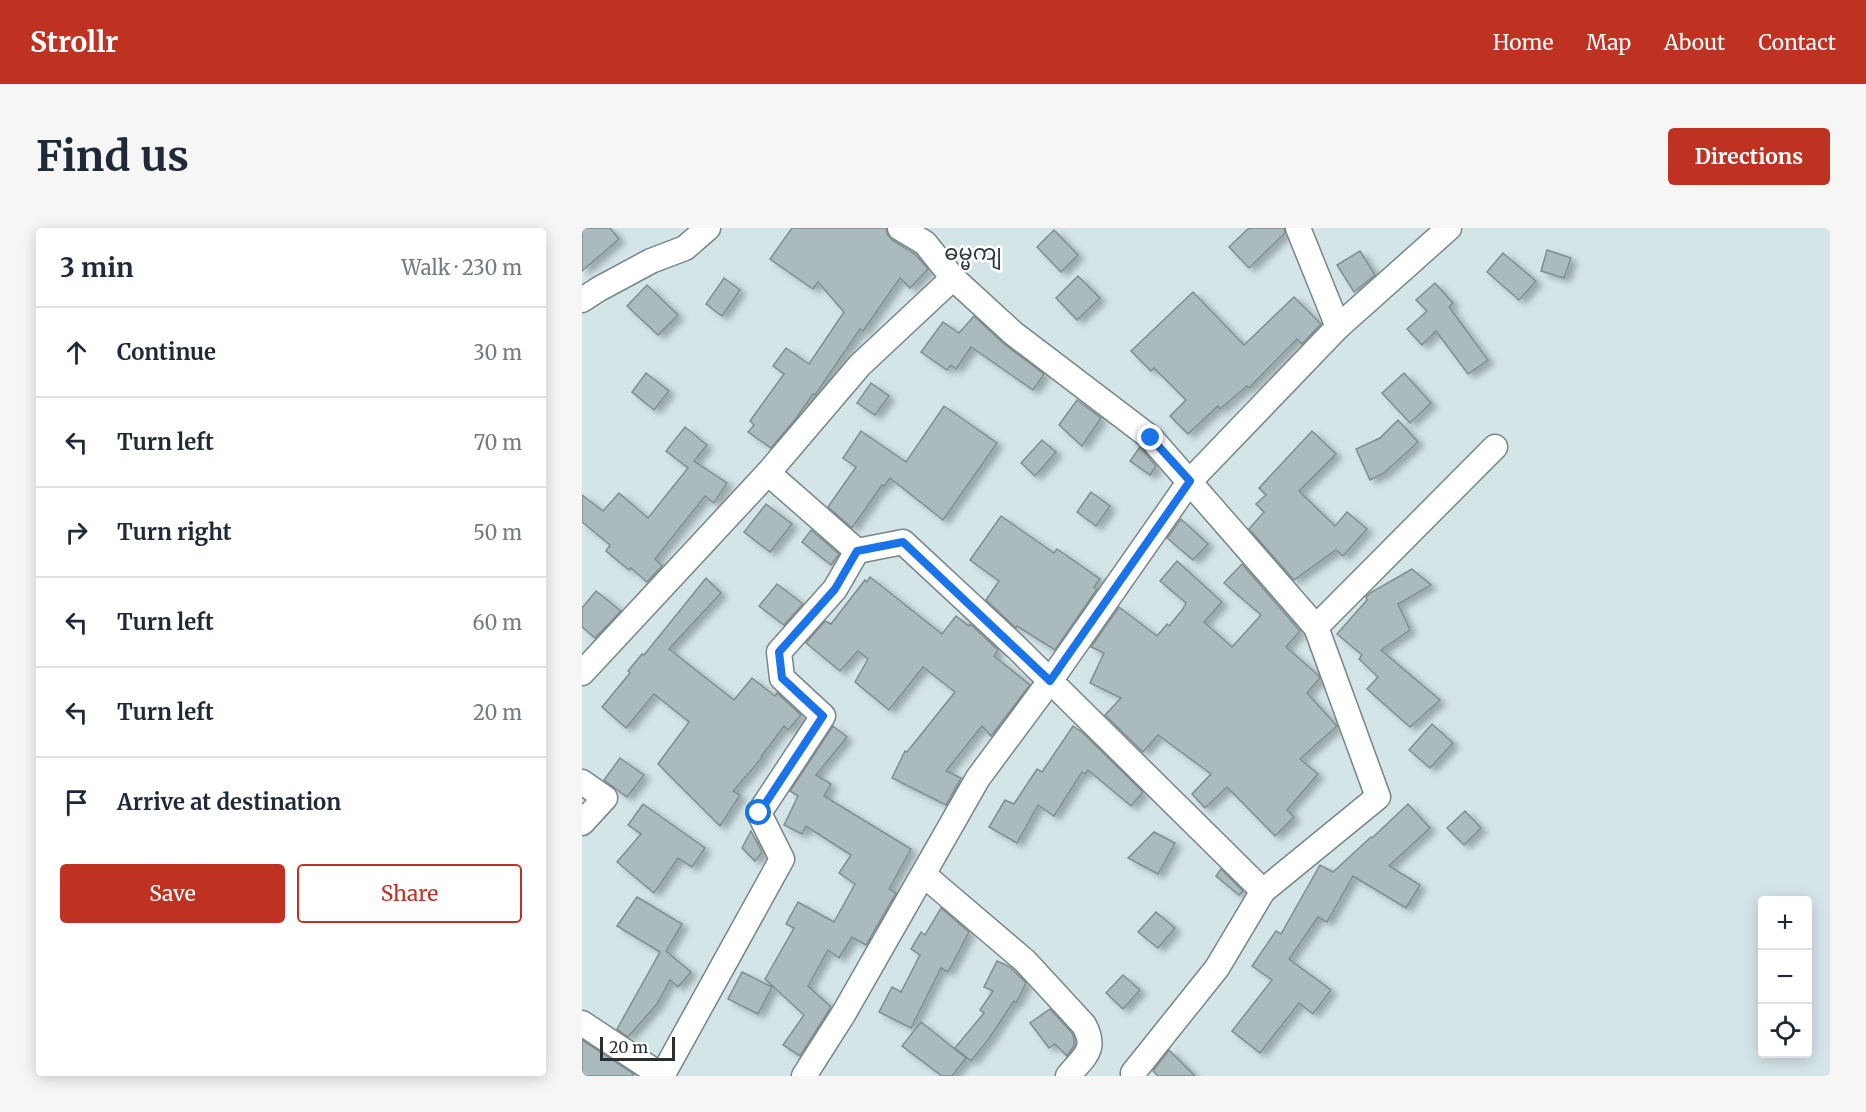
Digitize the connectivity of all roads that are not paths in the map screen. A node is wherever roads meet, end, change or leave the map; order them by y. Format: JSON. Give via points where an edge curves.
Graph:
{"nodes":[{"id":1,"x":708,"y":228,"type":"edge"},
{"id":2,"x":900,"y":228,"type":"edge"},
{"id":3,"x":1298,"y":228,"type":"edge"},
{"id":4,"x":1449,"y":228,"type":"edge"},
{"id":5,"x":953,"y":278,"type":"junction"},
{"id":6,"x":582,"y":300,"type":"edge"},
{"id":7,"x":1338,"y":327,"type":"junction"},
{"id":8,"x":1495,"y":447,"type":"dead end"},
{"id":9,"x":768,"y":473,"type":"junction"},
{"id":10,"x":1190,"y":481,"type":"junction"},
{"id":11,"x":857,"y":551,"type":"junction"},
{"id":12,"x":1316,"y":627,"type":"junction"},
{"id":13,"x":582,"y":673,"type":"edge"},
{"id":14,"x":1050,"y":681,"type":"junction"},
{"id":15,"x":582,"y":782,"type":"edge"},
{"id":16,"x":582,"y":824,"type":"edge"},
{"id":17,"x":924,"y":875,"type":"junction"},
{"id":18,"x":1263,"y":891,"type":"junction"},
{"id":19,"x":582,"y":1023,"type":"edge"},
{"id":20,"x":662,"y":1076,"type":"edge"},
{"id":21,"x":804,"y":1076,"type":"edge"},
{"id":22,"x":1068,"y":1076,"type":"edge"},
{"id":23,"x":1134,"y":1076,"type":"edge"}],
"edges":[{"from":1,"to":6,"type":"street","via":[[685,248],[651,261]]},
{"from":2,"to":5,"type":"street","via":[[925,243]]},
{"from":3,"to":7,"type":"street"},
{"from":4,"to":7,"type":"street"},
{"from":5,"to":9,"type":"street","via":[[860,365]]},
{"from":5,"to":10,"type":"street","via":[[1013,333],[1151,438]]},
{"from":7,"to":10,"type":"street"},
{"from":8,"to":12,"type":"street"},
{"from":9,"to":11,"type":"street"},
{"from":9,"to":13,"type":"street"},
{"from":10,"to":12,"type":"street"},
{"from":10,"to":14,"type":"street"},
{"from":11,"to":14,"type":"street","via":[[903,542]]},
{"from":11,"to":20,"type":"street","via":[[835,589],[779,652],[782,678],[823,716],[759,813],[783,859]]},
{"from":12,"to":18,"type":"street","via":[[1378,797]]},
{"from":14,"to":17,"type":"street","via":[[978,778]]},
{"from":14,"to":18,"type":"street"},
{"from":15,"to":16,"type":"street","via":[[605,798]]},
{"from":17,"to":21,"type":"street"},
{"from":17,"to":22,"type":"street","via":[[1025,961],[1084,1025],[1090,1035],[1090,1047]]},
{"from":18,"to":23,"type":"street","via":[[1217,968]]},
{"from":19,"to":20,"type":"street"}]}
